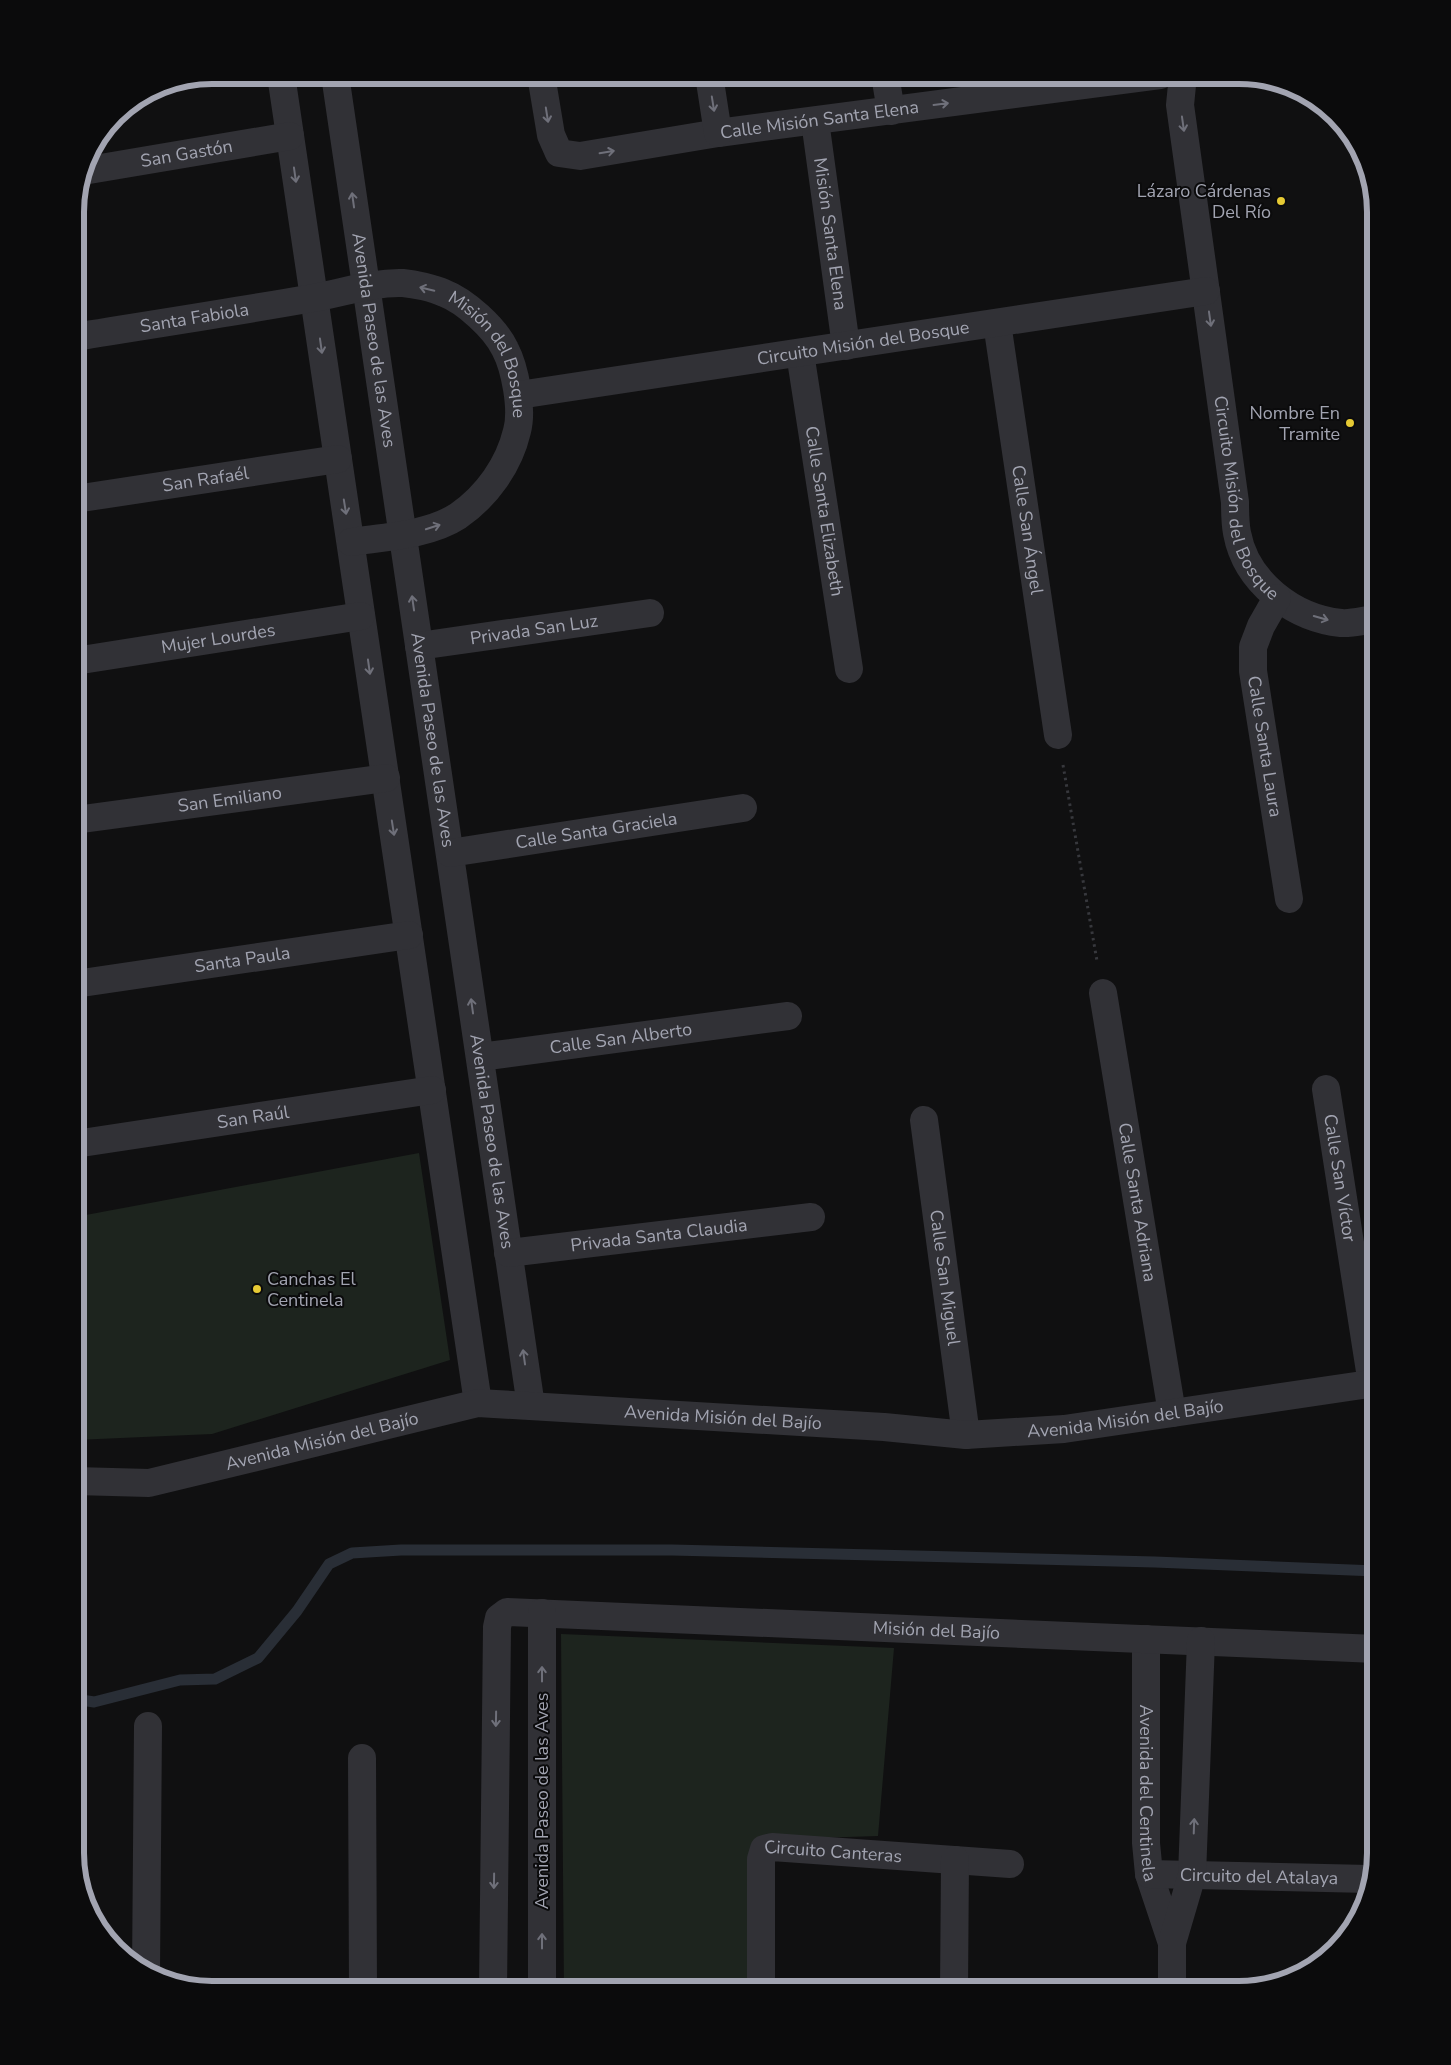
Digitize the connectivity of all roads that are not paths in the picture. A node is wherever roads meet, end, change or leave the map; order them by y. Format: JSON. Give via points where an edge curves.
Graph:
{"nodes":[{"id":1,"x":281,"y":84,"type":"edge"},
{"id":2,"x":336,"y":84,"type":"edge"},
{"id":3,"x":542,"y":84,"type":"edge"},
{"id":4,"x":710,"y":84,"type":"edge"},
{"id":5,"x":886,"y":84,"type":"edge"},
{"id":6,"x":1044,"y":84,"type":"edge"},
{"id":7,"x":1182,"y":84,"type":"edge"},
{"id":8,"x":890,"y":110,"type":"junction"},
{"id":9,"x":815,"y":120,"type":"junction"},
{"id":10,"x":718,"y":133,"type":"junction"},
{"id":11,"x":290,"y":136,"type":"junction"},
{"id":12,"x":92,"y":170,"type":"edge"},
{"id":13,"x":366,"y":287,"type":"junction"},
{"id":14,"x":1206,"y":291,"type":"junction"},
{"id":15,"x":314,"y":298,"type":"junction"},
{"id":16,"x":997,"y":323,"type":"junction"},
{"id":17,"x":84,"y":336,"type":"edge"},
{"id":18,"x":846,"y":346,"type":"junction"},
{"id":19,"x":800,"y":352,"type":"junction"},
{"id":20,"x":519,"y":395,"type":"junction"},
{"id":21,"x":338,"y":459,"type":"junction"},
{"id":22,"x":84,"y":498,"type":"edge"},
{"id":23,"x":402,"y":535,"type":"junction"},
{"id":24,"x":350,"y":542,"type":"junction"},
{"id":25,"x":1277,"y":598,"type":"junction"},
{"id":26,"x":650,"y":613,"type":"dead end"},
{"id":27,"x":361,"y":616,"type":"junction"},
{"id":28,"x":1367,"y":620,"type":"edge"},
{"id":29,"x":419,"y":646,"type":"junction"},
{"id":30,"x":84,"y":659,"type":"edge"},
{"id":31,"x":849,"y":670,"type":"dead end"},
{"id":32,"x":1058,"y":735,"type":"road end"},
{"id":33,"x":386,"y":778,"type":"junction"},
{"id":34,"x":743,"y":808,"type":"dead end"},
{"id":35,"x":84,"y":819,"type":"edge"},
{"id":36,"x":450,"y":853,"type":"junction"},
{"id":37,"x":1289,"y":899,"type":"dead end"},
{"id":38,"x":409,"y":936,"type":"junction"},
{"id":39,"x":84,"y":983,"type":"edge"},
{"id":40,"x":1103,"y":992,"type":"road end"},
{"id":41,"x":775,"y":1018,"type":"dead end"},
{"id":42,"x":480,"y":1058,"type":"junction"},
{"id":43,"x":1326,"y":1089,"type":"dead end"},
{"id":44,"x":432,"y":1090,"type":"junction"},
{"id":45,"x":924,"y":1120,"type":"dead end"},
{"id":46,"x":84,"y":1143,"type":"edge"},
{"id":47,"x":811,"y":1217,"type":"dead end"},
{"id":48,"x":508,"y":1254,"type":"junction"},
{"id":49,"x":1367,"y":1341,"type":"edge"},
{"id":50,"x":1367,"y":1385,"type":"edge"},
{"id":51,"x":478,"y":1403,"type":"junction"},
{"id":52,"x":531,"y":1406,"type":"junction"},
{"id":53,"x":1172,"y":1413,"type":"junction"},
{"id":54,"x":966,"y":1435,"type":"junction"},
{"id":55,"x":84,"y":1481,"type":"edge"},
{"id":56,"x":542,"y":1613,"type":"junction"},
{"id":57,"x":1146,"y":1639,"type":"junction"},
{"id":58,"x":1202,"y":1642,"type":"junction"},
{"id":59,"x":1367,"y":1649,"type":"edge"},
{"id":60,"x":148,"y":1726,"type":"dead end"},
{"id":61,"x":362,"y":1758,"type":"dead end"},
{"id":62,"x":955,"y":1860,"type":"junction"},
{"id":63,"x":1010,"y":1864,"type":"dead end"},
{"id":64,"x":1149,"y":1874,"type":"junction"},
{"id":65,"x":1192,"y":1875,"type":"junction"},
{"id":66,"x":1364,"y":1879,"type":"edge"},
{"id":67,"x":1172,"y":1943,"type":"junction"},
{"id":68,"x":146,"y":1963,"type":"edge"},
{"id":69,"x":363,"y":1981,"type":"edge"},
{"id":70,"x":492,"y":1981,"type":"edge"},
{"id":71,"x":542,"y":1981,"type":"edge"},
{"id":72,"x":761,"y":1981,"type":"edge"},
{"id":73,"x":954,"y":1981,"type":"edge"},
{"id":74,"x":1172,"y":1981,"type":"edge"}],
"edges":[{"from":1,"to":11,"type":"street"},
{"from":13,"to":2,"type":"street","name":"Avenida Paseo de las Aves","one_way":true},
{"from":3,"to":10,"type":"street","name":"Calle Misión Santa Elena","one_way":true,"via":[[551,135],[559,153],[580,156]]},
{"from":4,"to":10,"type":"street","one_way":true},
{"from":5,"to":8,"type":"street"},
{"from":8,"to":6,"type":"street","name":"Calle Misión Santa Elena","one_way":true},
{"from":7,"to":14,"type":"street","name":"Circuito Misión del Bosque","one_way":true,"via":[[1180,104]]},
{"from":8,"to":9,"type":"street","name":"Calle Misión Santa Elena"},
{"from":9,"to":10,"type":"street","name":"Calle Misión Santa Elena"},
{"from":9,"to":18,"type":"street","name":"Misión Santa Elena"},
{"from":11,"to":12,"type":"street","name":"San Gastón"},
{"from":11,"to":15,"type":"street","one_way":true},
{"from":13,"to":15,"type":"street","name":"Misión del Bosque"},
{"from":20,"to":13,"type":"street","name":"Misión del Bosque","one_way":true,"via":[[505,348],[480,315],[444,293],[404,283]]},
{"from":13,"to":23,"type":"street","name":"Avenida Paseo de las Aves"},
{"from":14,"to":16,"type":"street","name":"Circuito Misión del Bosque"},
{"from":14,"to":25,"type":"street","name":"Circuito Misión del Bosque","one_way":true,"via":[[1237,534],[1246,560],[1260,582]]},
{"from":15,"to":17,"type":"street","name":"Santa Fabiola"},
{"from":15,"to":21,"type":"street","one_way":true},
{"from":16,"to":18,"type":"street","name":"Circuito Misión del Bosque"},
{"from":16,"to":32,"type":"street","name":"Calle San Ángel"},
{"from":18,"to":19,"type":"street","name":"Circuito Misión del Bosque"},
{"from":19,"to":20,"type":"street","name":"Circuito Misión del Bosque"},
{"from":19,"to":31,"type":"street","name":"Calle Santa Elizabeth"},
{"from":23,"to":20,"type":"street","name":"Misión del Bosque","one_way":true,"via":[[456,518],[477,502],[503,469],[518,430]]},
{"from":21,"to":22,"type":"street","name":"San Rafaél"},
{"from":21,"to":24,"type":"street","one_way":true},
{"from":23,"to":24,"type":"street","name":"Misión del Bosque"},
{"from":29,"to":23,"type":"street","name":"Avenida Paseo de las Aves","one_way":true},
{"from":24,"to":27,"type":"street"},
{"from":25,"to":28,"type":"street","name":"Circuito Misión del Bosque","one_way":true,"via":[[1298,610],[1335,622]]},
{"from":25,"to":37,"type":"street","name":"Calle Santa Laura","via":[[1260,626],[1253,647]]},
{"from":26,"to":29,"type":"street","name":"Privada San Luz"},
{"from":27,"to":30,"type":"street","name":"Mujer Lourdes"},
{"from":27,"to":33,"type":"street","one_way":true},
{"from":29,"to":36,"type":"street","name":"Avenida Paseo de las Aves"},
{"from":33,"to":35,"type":"street","name":"San Emiliano"},
{"from":33,"to":38,"type":"street","one_way":true},
{"from":34,"to":36,"type":"street","name":"Calle Santa Graciela"},
{"from":42,"to":36,"type":"street","name":"Avenida Paseo de las Aves","one_way":true},
{"from":38,"to":39,"type":"street","name":"Santa Paula"},
{"from":38,"to":44,"type":"street"},
{"from":40,"to":53,"type":"street","name":"Calle Santa Adriana"},
{"from":41,"to":42,"type":"street","name":"Calle San Alberto"},
{"from":42,"to":48,"type":"street","name":"Avenida Paseo de las Aves"},
{"from":43,"to":49,"type":"street","name":"Calle San Víctor"},
{"from":44,"to":46,"type":"street","name":"San Raúl"},
{"from":44,"to":51,"type":"street"},
{"from":45,"to":54,"type":"street","name":"Calle San Miguel"},
{"from":47,"to":48,"type":"street","name":"Privada Santa Claudia"},
{"from":52,"to":48,"type":"street","name":"Avenida Paseo de las Aves","one_way":true},
{"from":50,"to":53,"type":"street","name":"Avenida Misión del Bajío"},
{"from":51,"to":52,"type":"street","name":"Avenida Misión del Bajío"},
{"from":51,"to":55,"type":"street","name":"Avenida Misión del Bajío","via":[[149,1483]]},
{"from":52,"to":54,"type":"street","name":"Avenida Misión del Bajío","via":[[884,1427]]},
{"from":53,"to":54,"type":"street","name":"Avenida Misión del Bajío","via":[[1064,1428]]},
{"from":56,"to":57,"type":"street","name":"Misión del Bajío"},
{"from":56,"to":70,"type":"street","name":"Misión del Bajío","one_way":true,"via":[[507,1612],[496,1627]]},
{"from":71,"to":56,"type":"street","name":"Avenida Paseo de las Aves","one_way":true},
{"from":57,"to":58,"type":"street","name":"Misión del Bajío"},
{"from":57,"to":64,"type":"street","name":"Avenida del Centinela","via":[[1146,1843]]},
{"from":58,"to":59,"type":"street","name":"Misión del Bajío"},
{"from":65,"to":58,"type":"street","name":"Avenida del Centinela","one_way":true},
{"from":60,"to":68,"type":"street"},
{"from":61,"to":69,"type":"street"},
{"from":62,"to":63,"type":"street","name":"Circuito Canteras"},
{"from":62,"to":72,"type":"street","name":"Circuito Canteras","via":[[764,1849],[761,1859]]},
{"from":62,"to":73,"type":"street"},
{"from":64,"to":65,"type":"street","name":"Circuito del Atalaya"},
{"from":64,"to":67,"type":"street","name":"Avenida del Centinela"},
{"from":65,"to":66,"type":"street","name":"Circuito del Atalaya"},
{"from":65,"to":67,"type":"street","name":"Avenida del Centinela"},
{"from":67,"to":74,"type":"street","name":"Avenida del Centinela"}]}
